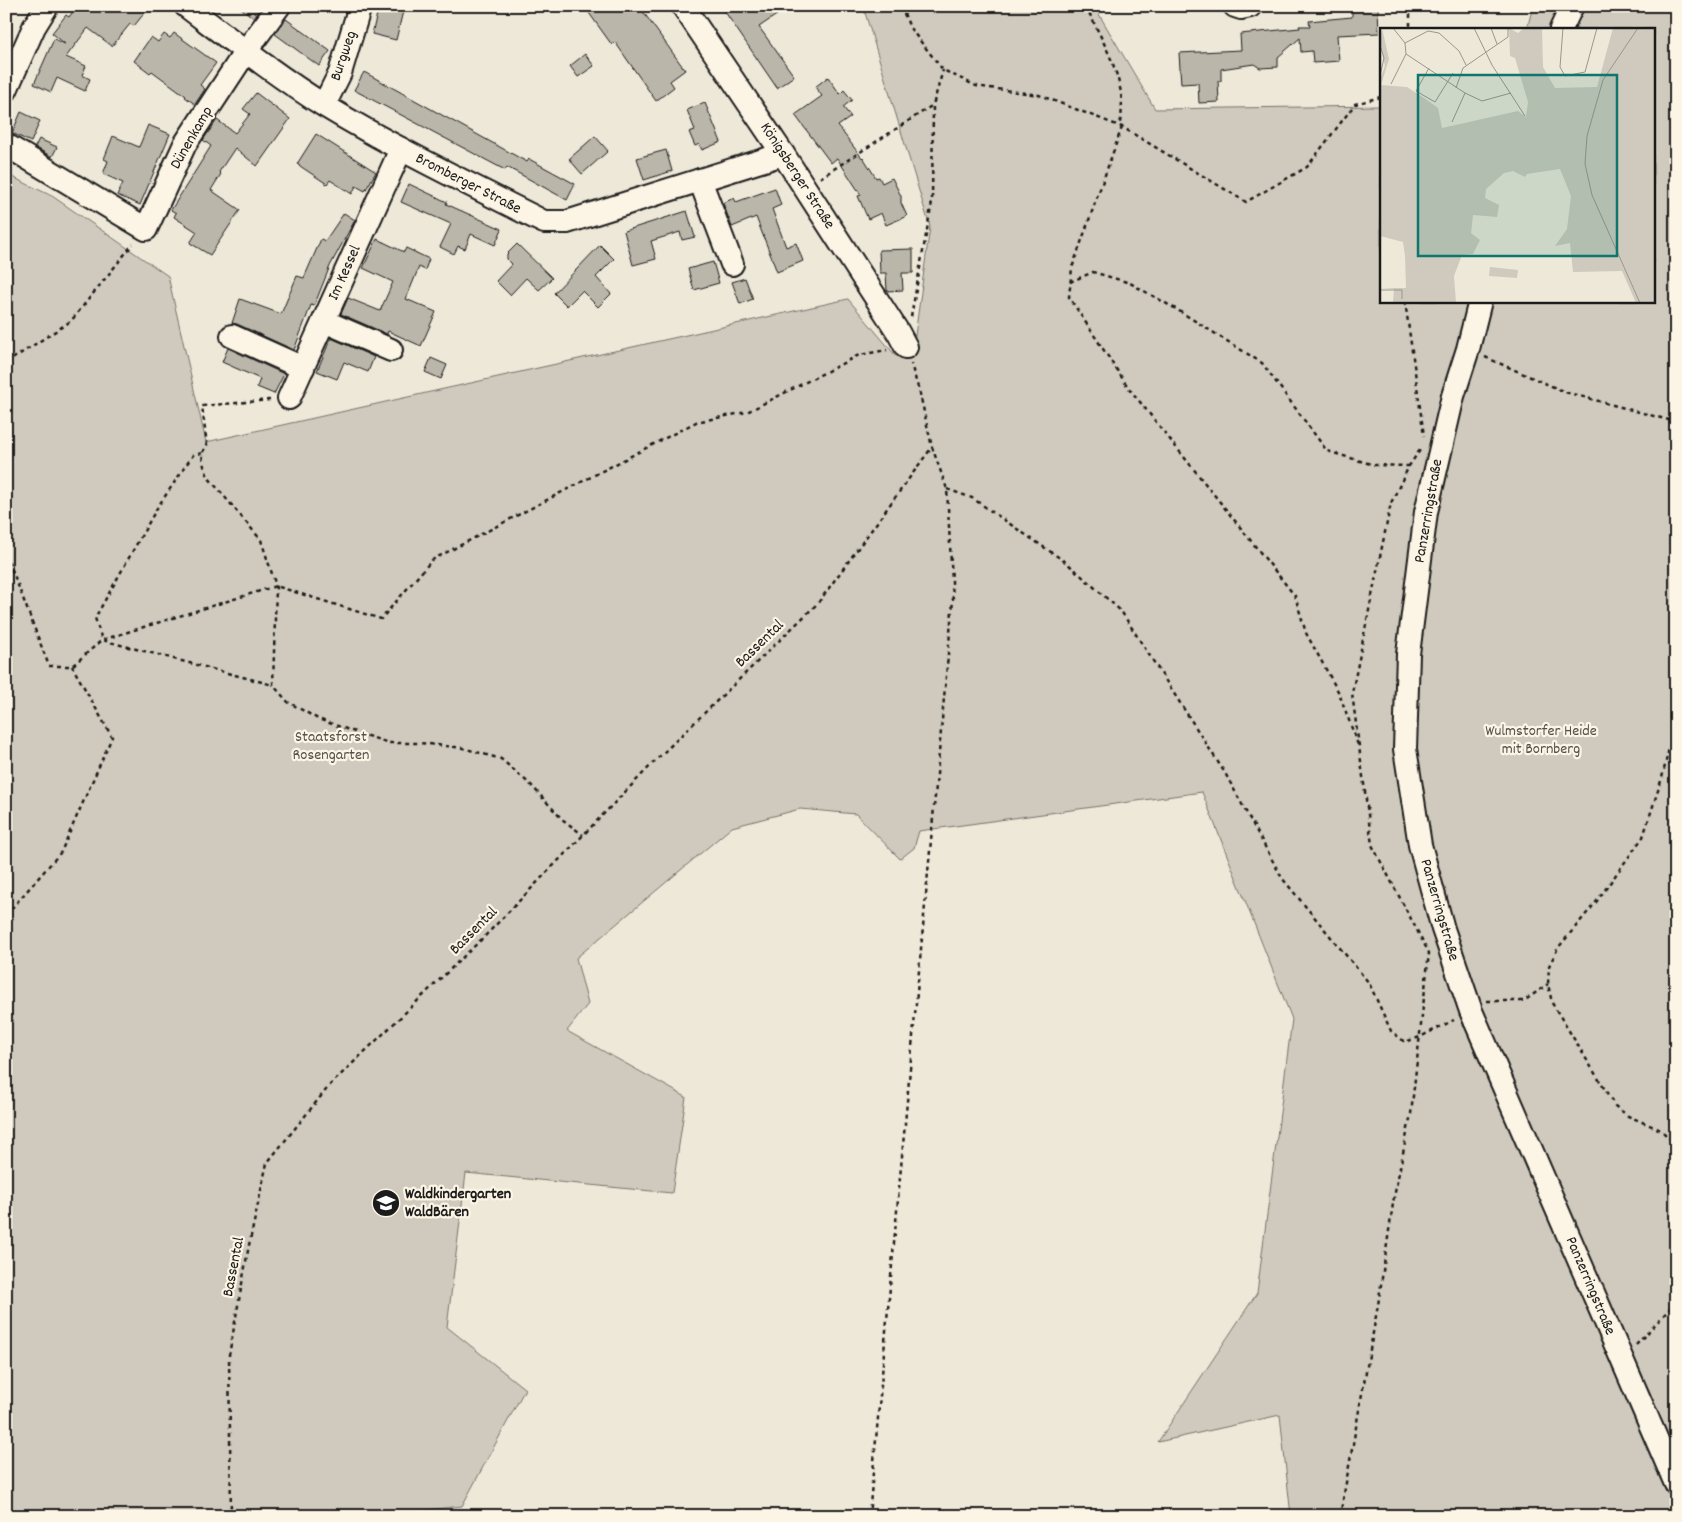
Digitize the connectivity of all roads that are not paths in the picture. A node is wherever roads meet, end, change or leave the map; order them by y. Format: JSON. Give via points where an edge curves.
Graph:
{"nodes":[{"id":1,"x":47,"y":6,"type":"edge"},
{"id":2,"x":186,"y":6,"type":"edge"},
{"id":3,"x":279,"y":6,"type":"edge"},
{"id":4,"x":360,"y":6,"type":"edge"},
{"id":5,"x":683,"y":6,"type":"edge"},
{"id":6,"x":1235,"y":6,"type":"edge"},
{"id":7,"x":1250,"y":6,"type":"edge"},
{"id":8,"x":1572,"y":6,"type":"edge"},
{"id":9,"x":1561,"y":28,"type":"edge"},
{"id":10,"x":246,"y":51,"type":"junction"},
{"id":11,"x":6,"y":90,"type":"edge"},
{"id":12,"x":324,"y":105,"type":"junction"},
{"id":13,"x":6,"y":144,"type":"edge"},
{"id":14,"x":402,"y":149,"type":"junction"},
{"id":15,"x":783,"y":154,"type":"junction"},
{"id":16,"x":700,"y":180,"type":"junction"},
{"id":17,"x":732,"y":264,"type":"dead end"},
{"id":18,"x":1480,"y":302,"type":"edge"},
{"id":19,"x":324,"y":321,"type":"junction"},
{"id":20,"x":232,"y":336,"type":"dead end"},
{"id":21,"x":906,"y":347,"type":"road end"},
{"id":22,"x":391,"y":350,"type":"dead end"},
{"id":23,"x":303,"y":368,"type":"junction"},
{"id":24,"x":289,"y":398,"type":"road end"},
{"id":25,"x":1676,"y":1484,"type":"edge"}],
"edges":[{"from":1,"to":11,"type":"street"},
{"from":2,"to":10,"type":"street","name":"Bromberger Straße"},
{"from":3,"to":10,"type":"street","name":"Dünenkamp"},
{"from":4,"to":12,"type":"street","name":"Burgweg","via":[[340,73]]},
{"from":5,"to":15,"type":"street","name":"Königsberger Straße"},
{"from":6,"to":7,"type":"street"},
{"from":8,"to":9,"type":"street"},
{"from":10,"to":12,"type":"street","name":"Bromberger Straße"},
{"from":10,"to":13,"type":"street","name":"Dünenkamp","via":[[185,144],[146,229]]},
{"from":12,"to":14,"type":"street","name":"Bromberger Straße"},
{"from":14,"to":16,"type":"street","name":"Bromberger Straße","via":[[544,222],[567,222]]},
{"from":14,"to":19,"type":"street","name":"Im Kessel"},
{"from":15,"to":16,"type":"street","name":"Bromberger Straße"},
{"from":15,"to":21,"type":"street","name":"Königsberger Straße"},
{"from":16,"to":17,"type":"street"},
{"from":18,"to":25,"type":"street","name":"Panzerringstraße","via":[[1451,404],[1426,512],[1408,654],[1405,749],[1420,845],[1468,1004]]},
{"from":19,"to":22,"type":"street"},
{"from":19,"to":23,"type":"street","name":"Im Kessel"},
{"from":20,"to":23,"type":"street"},
{"from":23,"to":24,"type":"street","name":"Im Kessel"}]}
